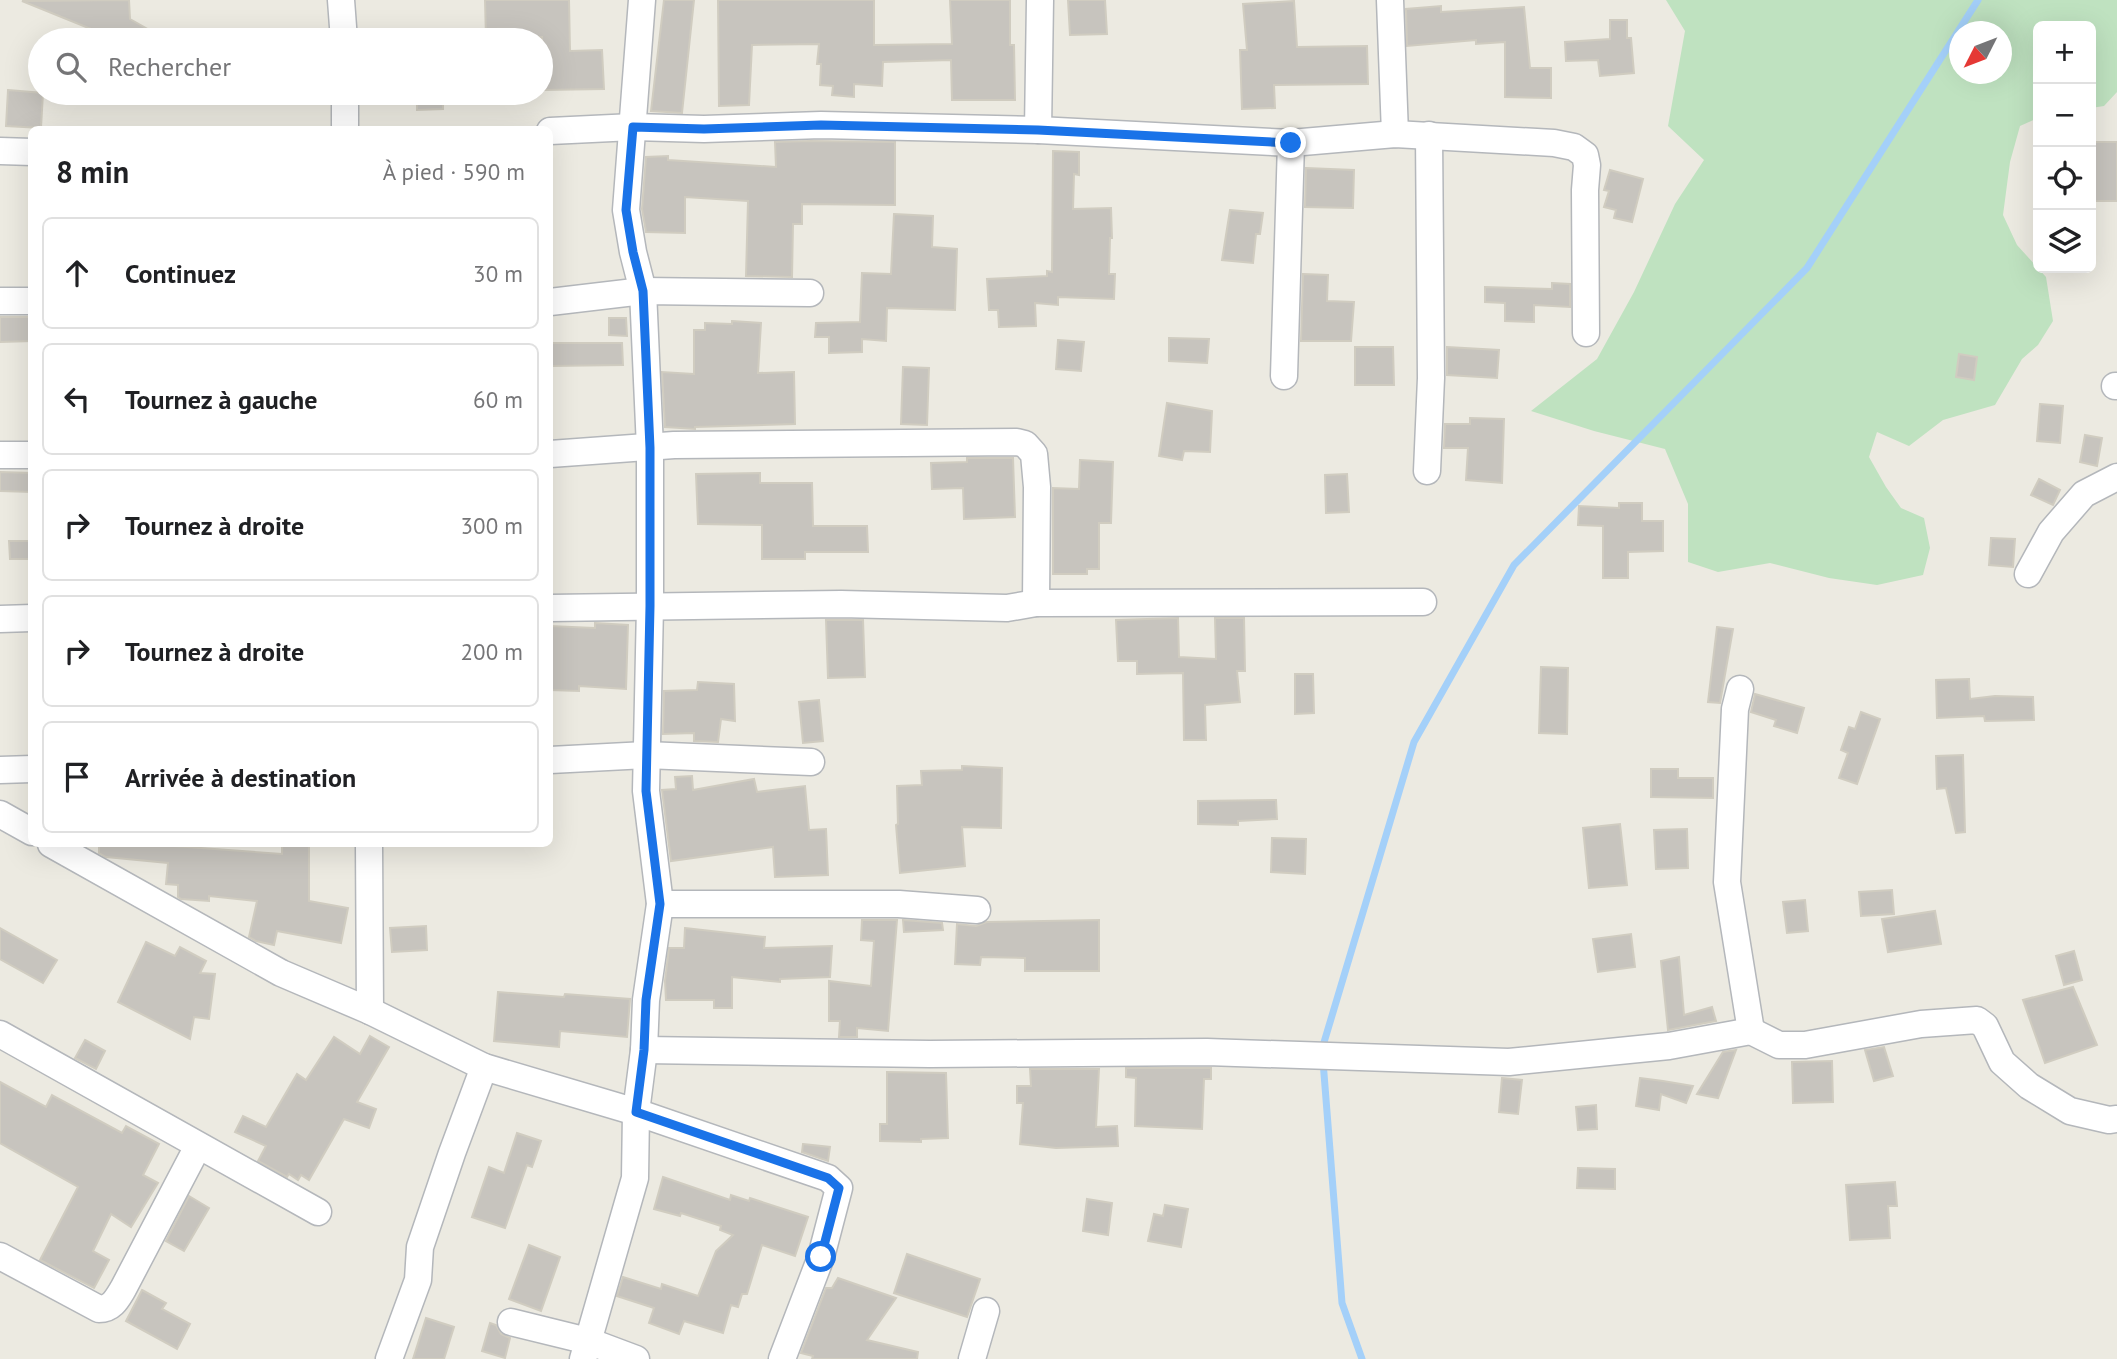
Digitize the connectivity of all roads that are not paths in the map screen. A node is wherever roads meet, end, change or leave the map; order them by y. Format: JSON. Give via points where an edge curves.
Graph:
{"nodes":[{"id":1,"x":341,"y":0,"type":"edge"},
{"id":2,"x":642,"y":0,"type":"edge"},
{"id":3,"x":1040,"y":0,"type":"edge"},
{"id":4,"x":1390,"y":0,"type":"edge"},
{"id":5,"x":343,"y":28,"type":"edge"},
{"id":6,"x":345,"y":105,"type":"edge"},
{"id":7,"x":345,"y":126,"type":"edge"},
{"id":8,"x":633,"y":127,"type":"junction"},
{"id":9,"x":1038,"y":130,"type":"junction"},
{"id":10,"x":553,"y":131,"type":"edge"},
{"id":11,"x":1395,"y":134,"type":"junction"},
{"id":12,"x":1429,"y":135,"type":"junction"},
{"id":13,"x":1291,"y":143,"type":"junction"},
{"id":14,"x":0,"y":151,"type":"edge"},
{"id":15,"x":28,"y":152,"type":"edge"},
{"id":16,"x":643,"y":291,"type":"junction"},
{"id":17,"x":810,"y":293,"type":"dead end"},
{"id":18,"x":0,"y":301,"type":"edge"},
{"id":19,"x":28,"y":301,"type":"edge"},
{"id":20,"x":553,"y":302,"type":"edge"},
{"id":21,"x":1586,"y":333,"type":"dead end"},
{"id":22,"x":1284,"y":376,"type":"dead end"},
{"id":23,"x":650,"y":448,"type":"junction"},
{"id":24,"x":553,"y":454,"type":"edge"},
{"id":25,"x":0,"y":455,"type":"edge"},
{"id":26,"x":28,"y":455,"type":"edge"},
{"id":27,"x":1427,"y":471,"type":"dead end"},
{"id":28,"x":2117,"y":477,"type":"edge"},
{"id":29,"x":2028,"y":575,"type":"dead end"},
{"id":30,"x":1423,"y":602,"type":"dead end"},
{"id":31,"x":1036,"y":603,"type":"junction"},
{"id":32,"x":650,"y":606,"type":"junction"},
{"id":33,"x":553,"y":608,"type":"edge"},
{"id":34,"x":0,"y":618,"type":"edge"},
{"id":35,"x":28,"y":618,"type":"edge"},
{"id":36,"x":1740,"y":689,"type":"dead end"},
{"id":37,"x":646,"y":755,"type":"junction"},
{"id":38,"x":553,"y":760,"type":"edge"},
{"id":39,"x":811,"y":762,"type":"dead end"},
{"id":40,"x":28,"y":769,"type":"edge"},
{"id":41,"x":0,"y":770,"type":"edge"},
{"id":42,"x":0,"y":814,"type":"edge"},
{"id":43,"x":28,"y":830,"type":"edge"},
{"id":44,"x":56,"y":847,"type":"edge"},
{"id":45,"x":369,"y":847,"type":"edge"},
{"id":46,"x":660,"y":904,"type":"junction"},
{"id":47,"x":978,"y":910,"type":"dead end"},
{"id":48,"x":370,"y":1011,"type":"junction"},
{"id":49,"x":1751,"y":1031,"type":"junction"},
{"id":50,"x":0,"y":1034,"type":"edge"},
{"id":51,"x":644,"y":1050,"type":"junction"},
{"id":52,"x":484,"y":1067,"type":"junction"},
{"id":53,"x":636,"y":1112,"type":"junction"},
{"id":54,"x":2117,"y":1119,"type":"edge"},
{"id":55,"x":198,"y":1146,"type":"junction"},
{"id":56,"x":318,"y":1212,"type":"dead end"},
{"id":57,"x":0,"y":1256,"type":"edge"},
{"id":58,"x":986,"y":1311,"type":"dead end"},
{"id":59,"x":511,"y":1322,"type":"dead end"},
{"id":60,"x":585,"y":1350,"type":"edge"},
{"id":61,"x":389,"y":1359,"type":"edge"},
{"id":62,"x":636,"y":1359,"type":"edge"},
{"id":63,"x":782,"y":1359,"type":"edge"},
{"id":64,"x":972,"y":1359,"type":"edge"}],
"edges":[{"from":1,"to":5,"type":"street"},
{"from":2,"to":8,"type":"street"},
{"from":3,"to":9,"type":"street"},
{"from":4,"to":11,"type":"street"},
{"from":6,"to":7,"type":"street"},
{"from":8,"to":9,"type":"street"},
{"from":8,"to":10,"type":"street"},
{"from":8,"to":16,"type":"street","via":[[626,210]]},
{"from":9,"to":13,"type":"street"},
{"from":11,"to":12,"type":"street"},
{"from":11,"to":13,"type":"street"},
{"from":12,"to":21,"type":"street","via":[[1554,144],[1574,147],[1585,155]]},
{"from":12,"to":27,"type":"street"},
{"from":13,"to":22,"type":"street"},
{"from":14,"to":15,"type":"street"},
{"from":16,"to":17,"type":"street"},
{"from":16,"to":20,"type":"street"},
{"from":16,"to":23,"type":"street"},
{"from":18,"to":19,"type":"street"},
{"from":23,"to":24,"type":"street"},
{"from":23,"to":31,"type":"street","via":[[1025,444],[1034,454],[1037,487]]},
{"from":23,"to":32,"type":"street"},
{"from":25,"to":26,"type":"street"},
{"from":28,"to":29,"type":"street","via":[[2084,494],[2052,531]]},
{"from":30,"to":31,"type":"street"},
{"from":31,"to":32,"type":"street","via":[[1007,608]]},
{"from":32,"to":33,"type":"street"},
{"from":32,"to":37,"type":"street"},
{"from":34,"to":35,"type":"street"},
{"from":36,"to":49,"type":"street","via":[[1735,709],[1727,883]]},
{"from":37,"to":38,"type":"street"},
{"from":37,"to":39,"type":"street"},
{"from":37,"to":46,"type":"street"},
{"from":40,"to":41,"type":"street"},
{"from":42,"to":43,"type":"street"},
{"from":44,"to":48,"type":"street","via":[[281,974]]},
{"from":45,"to":48,"type":"street"},
{"from":46,"to":47,"type":"street","via":[[899,904]]},
{"from":46,"to":51,"type":"street"},
{"from":48,"to":52,"type":"street"},
{"from":49,"to":51,"type":"street","via":[[1669,1046],[1509,1062],[1207,1052]]},
{"from":49,"to":54,"type":"street","via":[[1779,1045],[1805,1045],[1921,1024],[1978,1020],[1986,1026],[2002,1062],[2029,1086],[2070,1111]]},
{"from":50,"to":55,"type":"street"},
{"from":51,"to":53,"type":"street"},
{"from":52,"to":53,"type":"street"},
{"from":52,"to":61,"type":"street","via":[[420,1247],[418,1280]]},
{"from":53,"to":60,"type":"street","via":[[635,1178]]},
{"from":53,"to":63,"type":"street","via":[[828,1178],[839,1188],[821,1257]]},
{"from":55,"to":56,"type":"street"},
{"from":55,"to":57,"type":"street","via":[[123,1289],[106,1309]]},
{"from":58,"to":64,"type":"street"},
{"from":59,"to":60,"type":"street"},
{"from":60,"to":62,"type":"street"}]}
